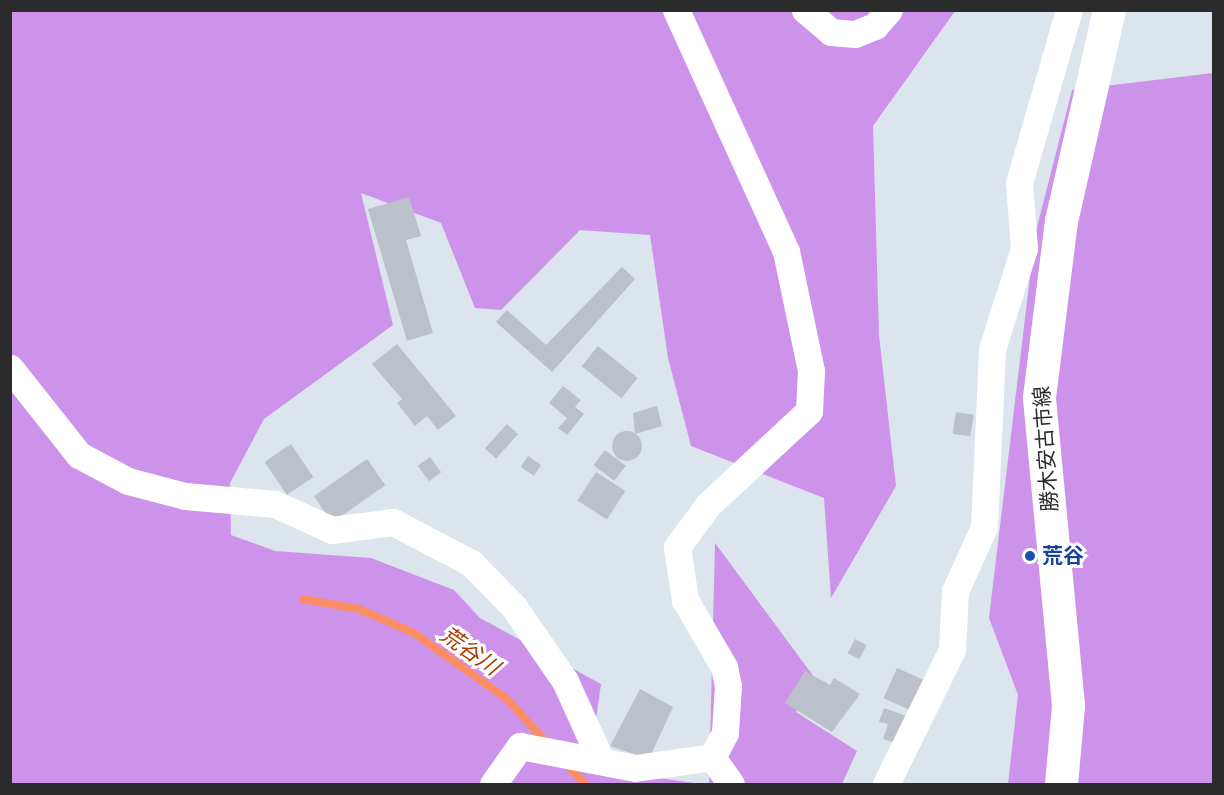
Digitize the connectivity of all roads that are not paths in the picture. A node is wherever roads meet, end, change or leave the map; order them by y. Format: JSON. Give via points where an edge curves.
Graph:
{"nodes":[{"id":1,"x":676,"y":10,"type":"edge"},
{"id":2,"x":805,"y":10,"type":"edge"},
{"id":3,"x":889,"y":10,"type":"edge"},
{"id":4,"x":1069,"y":10,"type":"edge"},
{"id":5,"x":1109,"y":10,"type":"edge"},
{"id":6,"x":10,"y":368,"type":"edge"},
{"id":7,"x":712,"y":757,"type":"junction"},
{"id":8,"x":600,"y":758,"type":"junction"},
{"id":9,"x":493,"y":784,"type":"edge"},
{"id":10,"x":730,"y":784,"type":"edge"},
{"id":11,"x":886,"y":784,"type":"edge"},
{"id":12,"x":1061,"y":784,"type":"edge"}],
"edges":[{"from":1,"to":7,"type":"street","via":[[786,251],[811,371],[809,411],[708,505],[677,547],[684,600],[724,667],[728,686],[725,733]]},
{"from":2,"to":3,"type":"street","via":[[831,32],[855,34],[876,26]]},
{"from":4,"to":11,"type":"street","via":[[1019,183],[1024,248],[992,349],[984,527],[955,591],[952,650]]},
{"from":5,"to":12,"type":"main road","name":"勝木安古市線","via":[[1061,221],[1039,398],[1068,705]]},
{"from":6,"to":8,"type":"street","via":[[79,455],[128,481],[185,496],[275,504],[332,530],[393,522],[471,563],[514,607],[565,681]]},
{"from":7,"to":8,"type":"street","via":[[634,768]]},
{"from":7,"to":10,"type":"street"},
{"from":8,"to":9,"type":"street","via":[[520,746]]}]}
